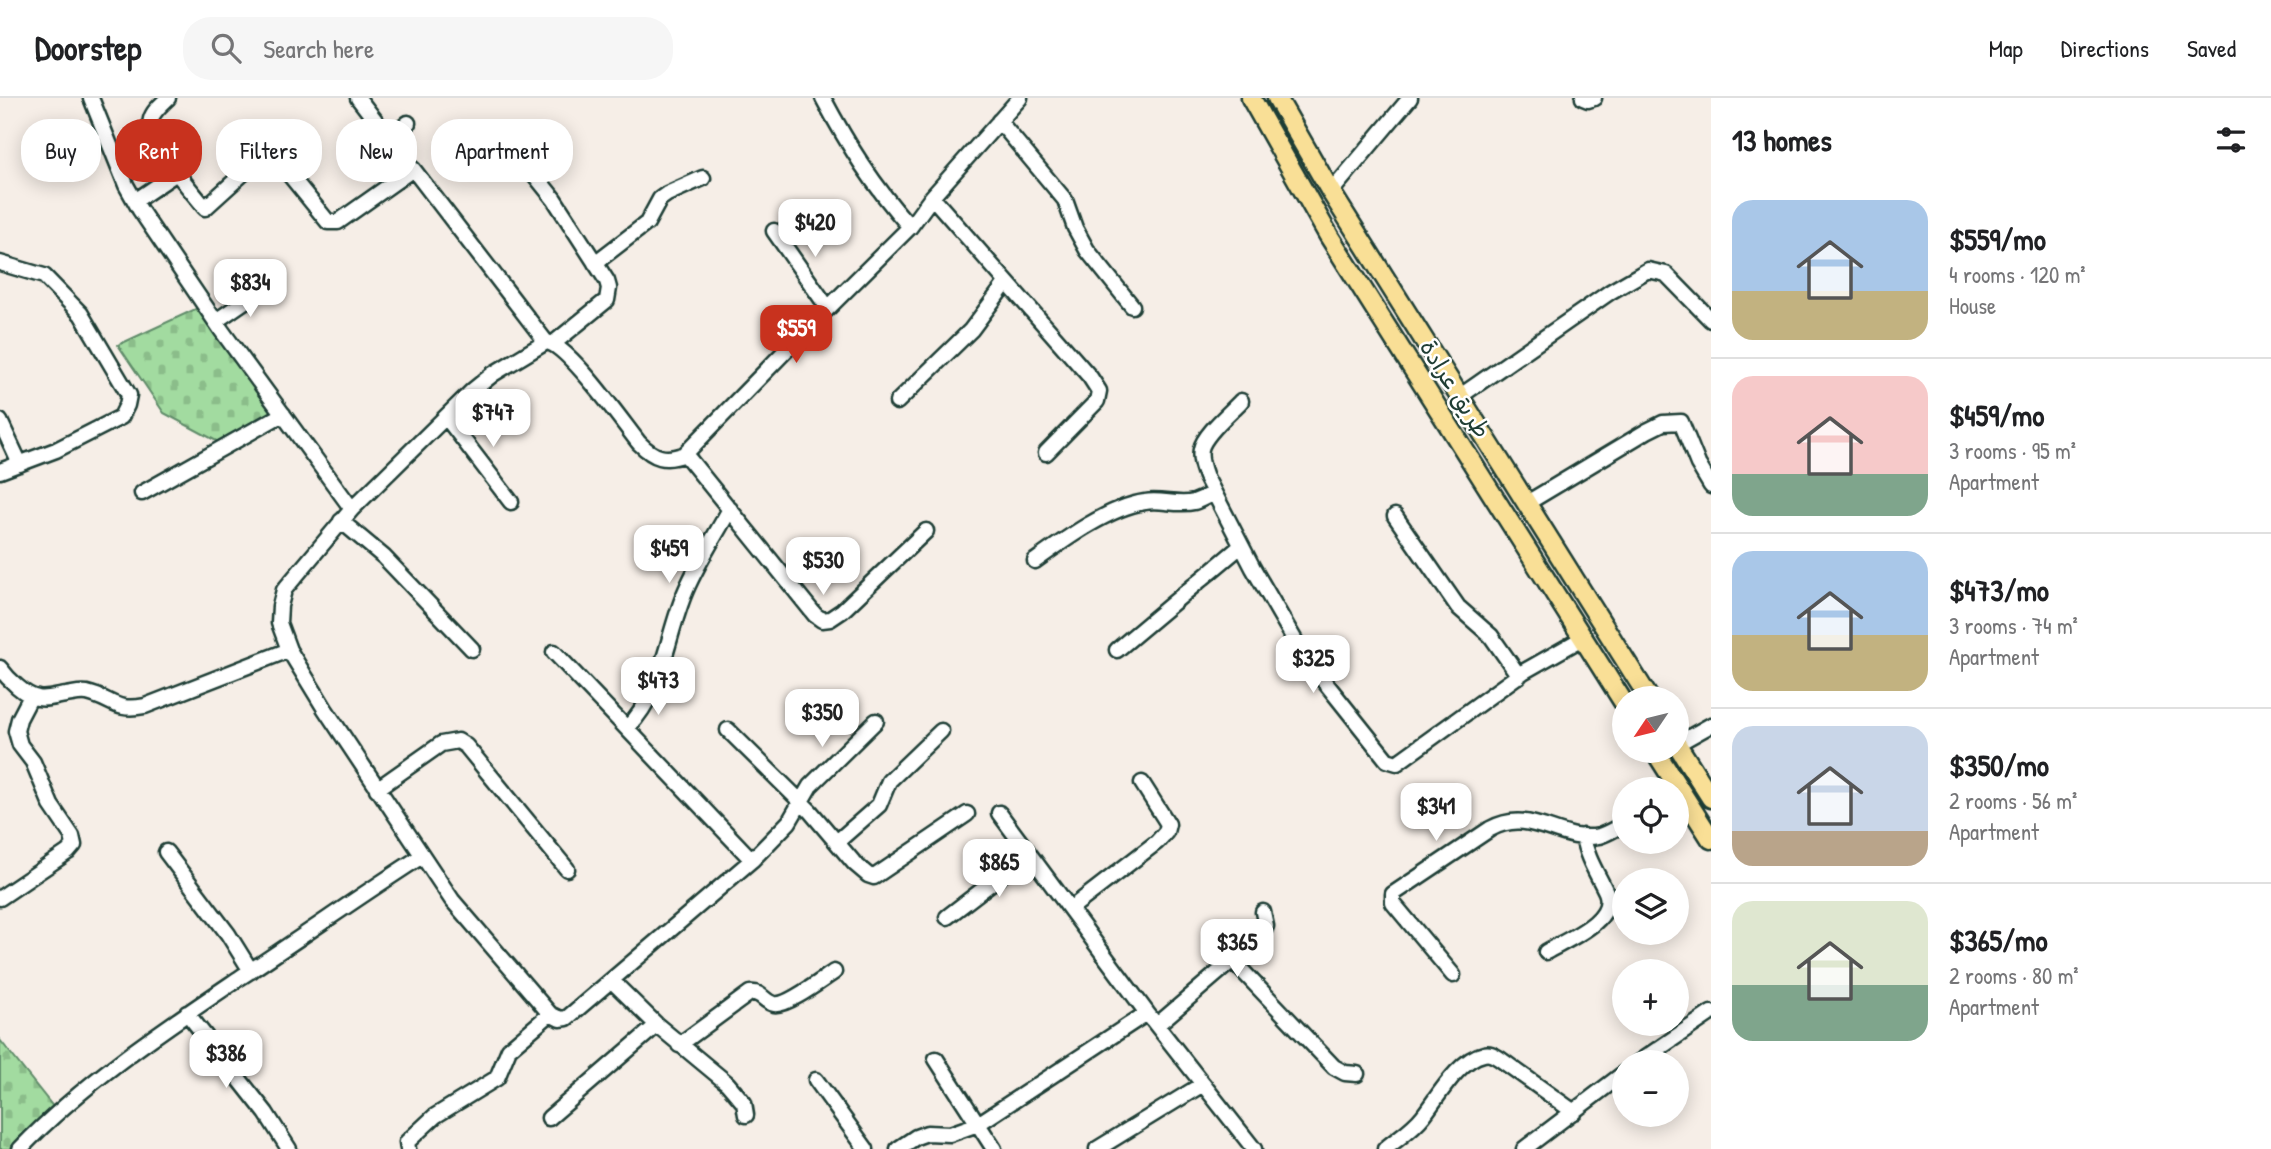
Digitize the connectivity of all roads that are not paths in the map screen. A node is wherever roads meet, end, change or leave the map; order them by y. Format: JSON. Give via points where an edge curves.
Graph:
{"nodes":[{"id":1,"x":91,"y":98,"type":"edge"},
{"id":2,"x":168,"y":98,"type":"edge"},
{"id":3,"x":358,"y":98,"type":"edge"},
{"id":4,"x":823,"y":98,"type":"edge"},
{"id":5,"x":1020,"y":98,"type":"edge"},
{"id":6,"x":1251,"y":98,"type":"edge"},
{"id":7,"x":1278,"y":98,"type":"edge"},
{"id":8,"x":1410,"y":98,"type":"edge"},
{"id":9,"x":1583,"y":98,"type":"edge"},
{"id":10,"x":1594,"y":98,"type":"edge"},
{"id":11,"x":151,"y":119,"type":"edge"},
{"id":12,"x":374,"y":119,"type":"edge"},
{"id":13,"x":999,"y":121,"type":"junction"},
{"id":14,"x":703,"y":178,"type":"dead end"},
{"id":15,"x":163,"y":182,"type":"edge"},
{"id":16,"x":186,"y":182,"type":"edge"},
{"id":17,"x":234,"y":182,"type":"edge"},
{"id":18,"x":296,"y":182,"type":"edge"},
{"id":19,"x":540,"y":182,"type":"edge"},
{"id":20,"x":1331,"y":192,"type":"junction"},
{"id":21,"x":932,"y":197,"type":"junction"},
{"id":22,"x":135,"y":201,"type":"junction"},
{"id":23,"x":910,"y":227,"type":"junction"},
{"id":24,"x":774,"y":231,"type":"dead end"},
{"id":25,"x":0,"y":262,"type":"edge"},
{"id":26,"x":595,"y":263,"type":"junction"},
{"id":27,"x":1006,"y":283,"type":"junction"},
{"id":28,"x":264,"y":288,"type":"dead end"},
{"id":29,"x":1132,"y":306,"type":"dead end"},
{"id":30,"x":828,"y":308,"type":"junction"},
{"id":31,"x":1711,"y":320,"type":"edge"},
{"id":32,"x":216,"y":321,"type":"junction"},
{"id":33,"x":550,"y":343,"type":"junction"},
{"id":34,"x":1459,"y":397,"type":"junction"},
{"id":35,"x":1241,"y":401,"type":"dead end"},
{"id":36,"x":897,"y":402,"type":"dead end"},
{"id":37,"x":283,"y":414,"type":"junction"},
{"id":38,"x":446,"y":417,"type":"junction"},
{"id":39,"x":0,"y":421,"type":"edge"},
{"id":40,"x":1046,"y":453,"type":"dead end"},
{"id":41,"x":685,"y":454,"type":"junction"},
{"id":42,"x":20,"y":464,"type":"junction"},
{"id":43,"x":0,"y":471,"type":"edge"},
{"id":44,"x":1711,"y":486,"type":"edge"},
{"id":45,"x":142,"y":493,"type":"dead end"},
{"id":46,"x":1214,"y":493,"type":"junction"},
{"id":47,"x":511,"y":502,"type":"dead end"},
{"id":48,"x":1527,"y":503,"type":"junction"},
{"id":49,"x":352,"y":509,"type":"junction"},
{"id":50,"x":730,"y":509,"type":"junction"},
{"id":51,"x":1395,"y":516,"type":"dead end"},
{"id":52,"x":341,"y":521,"type":"junction"},
{"id":53,"x":926,"y":531,"type":"dead end"},
{"id":54,"x":1241,"y":546,"type":"junction"},
{"id":55,"x":1035,"y":561,"type":"dead end"},
{"id":56,"x":1583,"y":638,"type":"junction"},
{"id":57,"x":472,"y":649,"type":"dead end"},
{"id":58,"x":289,"y":650,"type":"junction"},
{"id":59,"x":1117,"y":650,"type":"dead end"},
{"id":60,"x":554,"y":652,"type":"dead end"},
{"id":61,"x":0,"y":668,"type":"edge"},
{"id":62,"x":1518,"y":676,"type":"junction"},
{"id":63,"x":1613,"y":686,"type":"edge"},
{"id":64,"x":1641,"y":686,"type":"edge"},
{"id":65,"x":32,"y":696,"type":"junction"},
{"id":66,"x":876,"y":721,"type":"dead end"},
{"id":67,"x":1711,"y":725,"type":"edge"},
{"id":68,"x":627,"y":728,"type":"junction"},
{"id":69,"x":728,"y":730,"type":"dead end"},
{"id":70,"x":941,"y":731,"type":"dead end"},
{"id":71,"x":1689,"y":737,"type":"edge"},
{"id":72,"x":1689,"y":762,"type":"edge"},
{"id":73,"x":1142,"y":783,"type":"dead end"},
{"id":74,"x":377,"y":789,"type":"junction"},
{"id":75,"x":1711,"y":798,"type":"edge"},
{"id":76,"x":799,"y":803,"type":"junction"},
{"id":77,"x":1689,"y":809,"type":"edge"},
{"id":78,"x":999,"y":813,"type":"dead end"},
{"id":79,"x":967,"y":814,"type":"dead end"},
{"id":80,"x":1612,"y":830,"type":"edge"},
{"id":81,"x":1583,"y":836,"type":"junction"},
{"id":82,"x":1711,"y":839,"type":"edge"},
{"id":83,"x":838,"y":841,"type":"junction"},
{"id":84,"x":166,"y":852,"type":"dead end"},
{"id":85,"x":1029,"y":854,"type":"junction"},
{"id":86,"x":422,"y":856,"type":"junction"},
{"id":87,"x":751,"y":860,"type":"junction"},
{"id":88,"x":567,"y":869,"type":"dead end"},
{"id":89,"x":0,"y":898,"type":"edge"},
{"id":90,"x":1070,"y":909,"type":"junction"},
{"id":91,"x":1263,"y":912,"type":"dead end"},
{"id":92,"x":947,"y":916,"type":"dead end"},
{"id":93,"x":1546,"y":952,"type":"dead end"},
{"id":94,"x":1232,"y":960,"type":"junction"},
{"id":95,"x":251,"y":971,"type":"junction"},
{"id":96,"x":834,"y":972,"type":"dead end"},
{"id":97,"x":1453,"y":975,"type":"dead end"},
{"id":98,"x":612,"y":981,"type":"junction"},
{"id":99,"x":187,"y":1013,"type":"junction"},
{"id":100,"x":1147,"y":1013,"type":"junction"},
{"id":101,"x":1711,"y":1013,"type":"edge"},
{"id":102,"x":550,"y":1014,"type":"junction"},
{"id":103,"x":657,"y":1025,"type":"junction"},
{"id":104,"x":1157,"y":1025,"type":"junction"},
{"id":105,"x":679,"y":1045,"type":"junction"},
{"id":106,"x":1657,"y":1050,"type":"edge"},
{"id":107,"x":936,"y":1059,"type":"dead end"},
{"id":108,"x":1357,"y":1074,"type":"dead end"},
{"id":109,"x":816,"y":1080,"type":"dead end"},
{"id":110,"x":1612,"y":1082,"type":"edge"},
{"id":111,"x":1203,"y":1084,"type":"junction"},
{"id":112,"x":1574,"y":1112,"type":"junction"},
{"id":113,"x":746,"y":1115,"type":"dead end"},
{"id":114,"x":549,"y":1118,"type":"dead end"},
{"id":115,"x":978,"y":1124,"type":"junction"},
{"id":116,"x":20,"y":1149,"type":"edge"},
{"id":117,"x":289,"y":1149,"type":"edge"},
{"id":118,"x":408,"y":1149,"type":"edge"},
{"id":119,"x":866,"y":1149,"type":"edge"},
{"id":120,"x":898,"y":1149,"type":"edge"},
{"id":121,"x":994,"y":1149,"type":"edge"},
{"id":122,"x":1097,"y":1149,"type":"edge"},
{"id":123,"x":1254,"y":1149,"type":"edge"},
{"id":124,"x":1385,"y":1149,"type":"edge"},
{"id":125,"x":1524,"y":1149,"type":"edge"}],
"edges":[{"from":1,"to":22,"type":"street"},
{"from":2,"to":11,"type":"street"},
{"from":3,"to":12,"type":"street"},
{"from":4,"to":23,"type":"street","via":[[881,195]]},
{"from":5,"to":13,"type":"street"},
{"from":6,"to":56,"type":"main road","name":"طريق عرادة","via":[[1329,236]]},
{"from":7,"to":20,"type":"main road"},
{"from":8,"to":20,"type":"street"},
{"from":9,"to":10,"type":"street"},
{"from":13,"to":21,"type":"street"},
{"from":13,"to":29,"type":"street","via":[[1065,200],[1087,250]]},
{"from":14,"to":26,"type":"street","via":[[660,199],[647,223]]},
{"from":15,"to":22,"type":"street"},
{"from":16,"to":17,"type":"street","via":[[205,208]]},
{"from":18,"to":33,"type":"street","via":[[328,222],[338,222],[413,169]]},
{"from":19,"to":26,"type":"street"},
{"from":20,"to":34,"type":"main road"},
{"from":21,"to":23,"type":"street"},
{"from":21,"to":27,"type":"street"},
{"from":22,"to":32,"type":"street"},
{"from":23,"to":30,"type":"street"},
{"from":24,"to":30,"type":"street"},
{"from":25,"to":42,"type":"street","via":[[44,276],[81,314],[129,395],[121,417]]},
{"from":26,"to":33,"type":"street","via":[[607,281],[607,300]]},
{"from":27,"to":36,"type":"street","via":[[971,330]]},
{"from":27,"to":40,"type":"street","via":[[1099,391],[1097,401]]},
{"from":28,"to":32,"type":"street"},
{"from":30,"to":41,"type":"street"},
{"from":31,"to":34,"type":"street","via":[[1666,274],[1648,270]]},
{"from":32,"to":37,"type":"street"},
{"from":33,"to":38,"type":"street","via":[[493,374]]},
{"from":33,"to":41,"type":"street","via":[[575,362],[649,453],[664,460]]},
{"from":34,"to":48,"type":"main road"},
{"from":35,"to":46,"type":"street","via":[[1201,449],[1203,469]]},
{"from":37,"to":45,"type":"street"},
{"from":37,"to":49,"type":"street"},
{"from":38,"to":47,"type":"street"},
{"from":38,"to":49,"type":"street"},
{"from":39,"to":42,"type":"street"},
{"from":41,"to":50,"type":"street"},
{"from":42,"to":43,"type":"street"},
{"from":44,"to":48,"type":"street","via":[[1686,429],[1681,422],[1672,421],[1647,431]]},
{"from":46,"to":54,"type":"street"},
{"from":46,"to":55,"type":"street","via":[[1194,502],[1160,500],[1129,505],[1070,536]]},
{"from":48,"to":64,"type":"main road"},
{"from":49,"to":52,"type":"street"},
{"from":50,"to":53,"type":"street","via":[[822,620],[842,611]]},
{"from":50,"to":68,"type":"street","via":[[686,589],[657,682]]},
{"from":51,"to":62,"type":"street","via":[[1458,607],[1494,639]]},
{"from":52,"to":57,"type":"street","via":[[384,556]]},
{"from":52,"to":58,"type":"street","via":[[284,590],[279,623]]},
{"from":54,"to":59,"type":"street"},
{"from":54,"to":62,"type":"street","via":[[1304,656],[1392,763]]},
{"from":56,"to":62,"type":"street"},
{"from":56,"to":63,"type":"main road","name":"طريق عرادة"},
{"from":58,"to":65,"type":"street","via":[[129,709],[83,692],[40,699]]},
{"from":58,"to":74,"type":"street"},
{"from":60,"to":68,"type":"street"},
{"from":61,"to":65,"type":"street"},
{"from":65,"to":89,"type":"street","via":[[16,731],[74,845]]},
{"from":66,"to":76,"type":"street","via":[[815,780]]},
{"from":67,"to":71,"type":"street"},
{"from":68,"to":87,"type":"street"},
{"from":69,"to":76,"type":"street"},
{"from":70,"to":83,"type":"street","via":[[889,781],[879,805]]},
{"from":72,"to":75,"type":"main road"},
{"from":73,"to":90,"type":"street","via":[[1168,824],[1166,832]]},
{"from":74,"to":86,"type":"street"},
{"from":74,"to":88,"type":"street","via":[[441,744],[458,741],[467,746]]},
{"from":76,"to":83,"type":"street"},
{"from":76,"to":87,"type":"street","via":[[789,822]]},
{"from":77,"to":82,"type":"main road"},
{"from":78,"to":85,"type":"street"},
{"from":79,"to":83,"type":"street","via":[[874,877],[855,864]]},
{"from":80,"to":81,"type":"street"},
{"from":81,"to":93,"type":"street","via":[[1608,906],[1594,923]]},
{"from":81,"to":97,"type":"street","via":[[1520,820],[1506,821],[1393,894],[1393,903]]},
{"from":84,"to":95,"type":"street"},
{"from":85,"to":90,"type":"street"},
{"from":85,"to":92,"type":"street"},
{"from":86,"to":95,"type":"street"},
{"from":86,"to":102,"type":"street","via":[[452,900]]},
{"from":87,"to":98,"type":"street"},
{"from":90,"to":100,"type":"street"},
{"from":91,"to":94,"type":"street","via":[[1263,934]]},
{"from":94,"to":104,"type":"street"},
{"from":94,"to":108,"type":"street","via":[[1334,1067]]},
{"from":95,"to":99,"type":"street"},
{"from":96,"to":105,"type":"street","via":[[782,1004],[750,993]]},
{"from":98,"to":102,"type":"street","via":[[567,1018],[560,1020]]},
{"from":98,"to":103,"type":"street"},
{"from":99,"to":116,"type":"street","via":[[45,1122]]},
{"from":99,"to":117,"type":"street"},
{"from":100,"to":104,"type":"street"},
{"from":100,"to":115,"type":"street"},
{"from":101,"to":106,"type":"street"},
{"from":102,"to":118,"type":"street","via":[[509,1049],[497,1078],[435,1116],[407,1142]]},
{"from":103,"to":105,"type":"street"},
{"from":103,"to":114,"type":"street"},
{"from":104,"to":111,"type":"street"},
{"from":105,"to":113,"type":"street","via":[[727,1083],[744,1103]]},
{"from":107,"to":115,"type":"street"},
{"from":109,"to":119,"type":"street"},
{"from":110,"to":112,"type":"street"},
{"from":111,"to":122,"type":"street"},
{"from":111,"to":123,"type":"street"},
{"from":112,"to":124,"type":"street","via":[[1500,1059],[1484,1054],[1454,1076],[1416,1123]]},
{"from":112,"to":125,"type":"street"},
{"from":115,"to":120,"type":"street","via":[[950,1134],[921,1135]]},
{"from":115,"to":121,"type":"street"}]}
